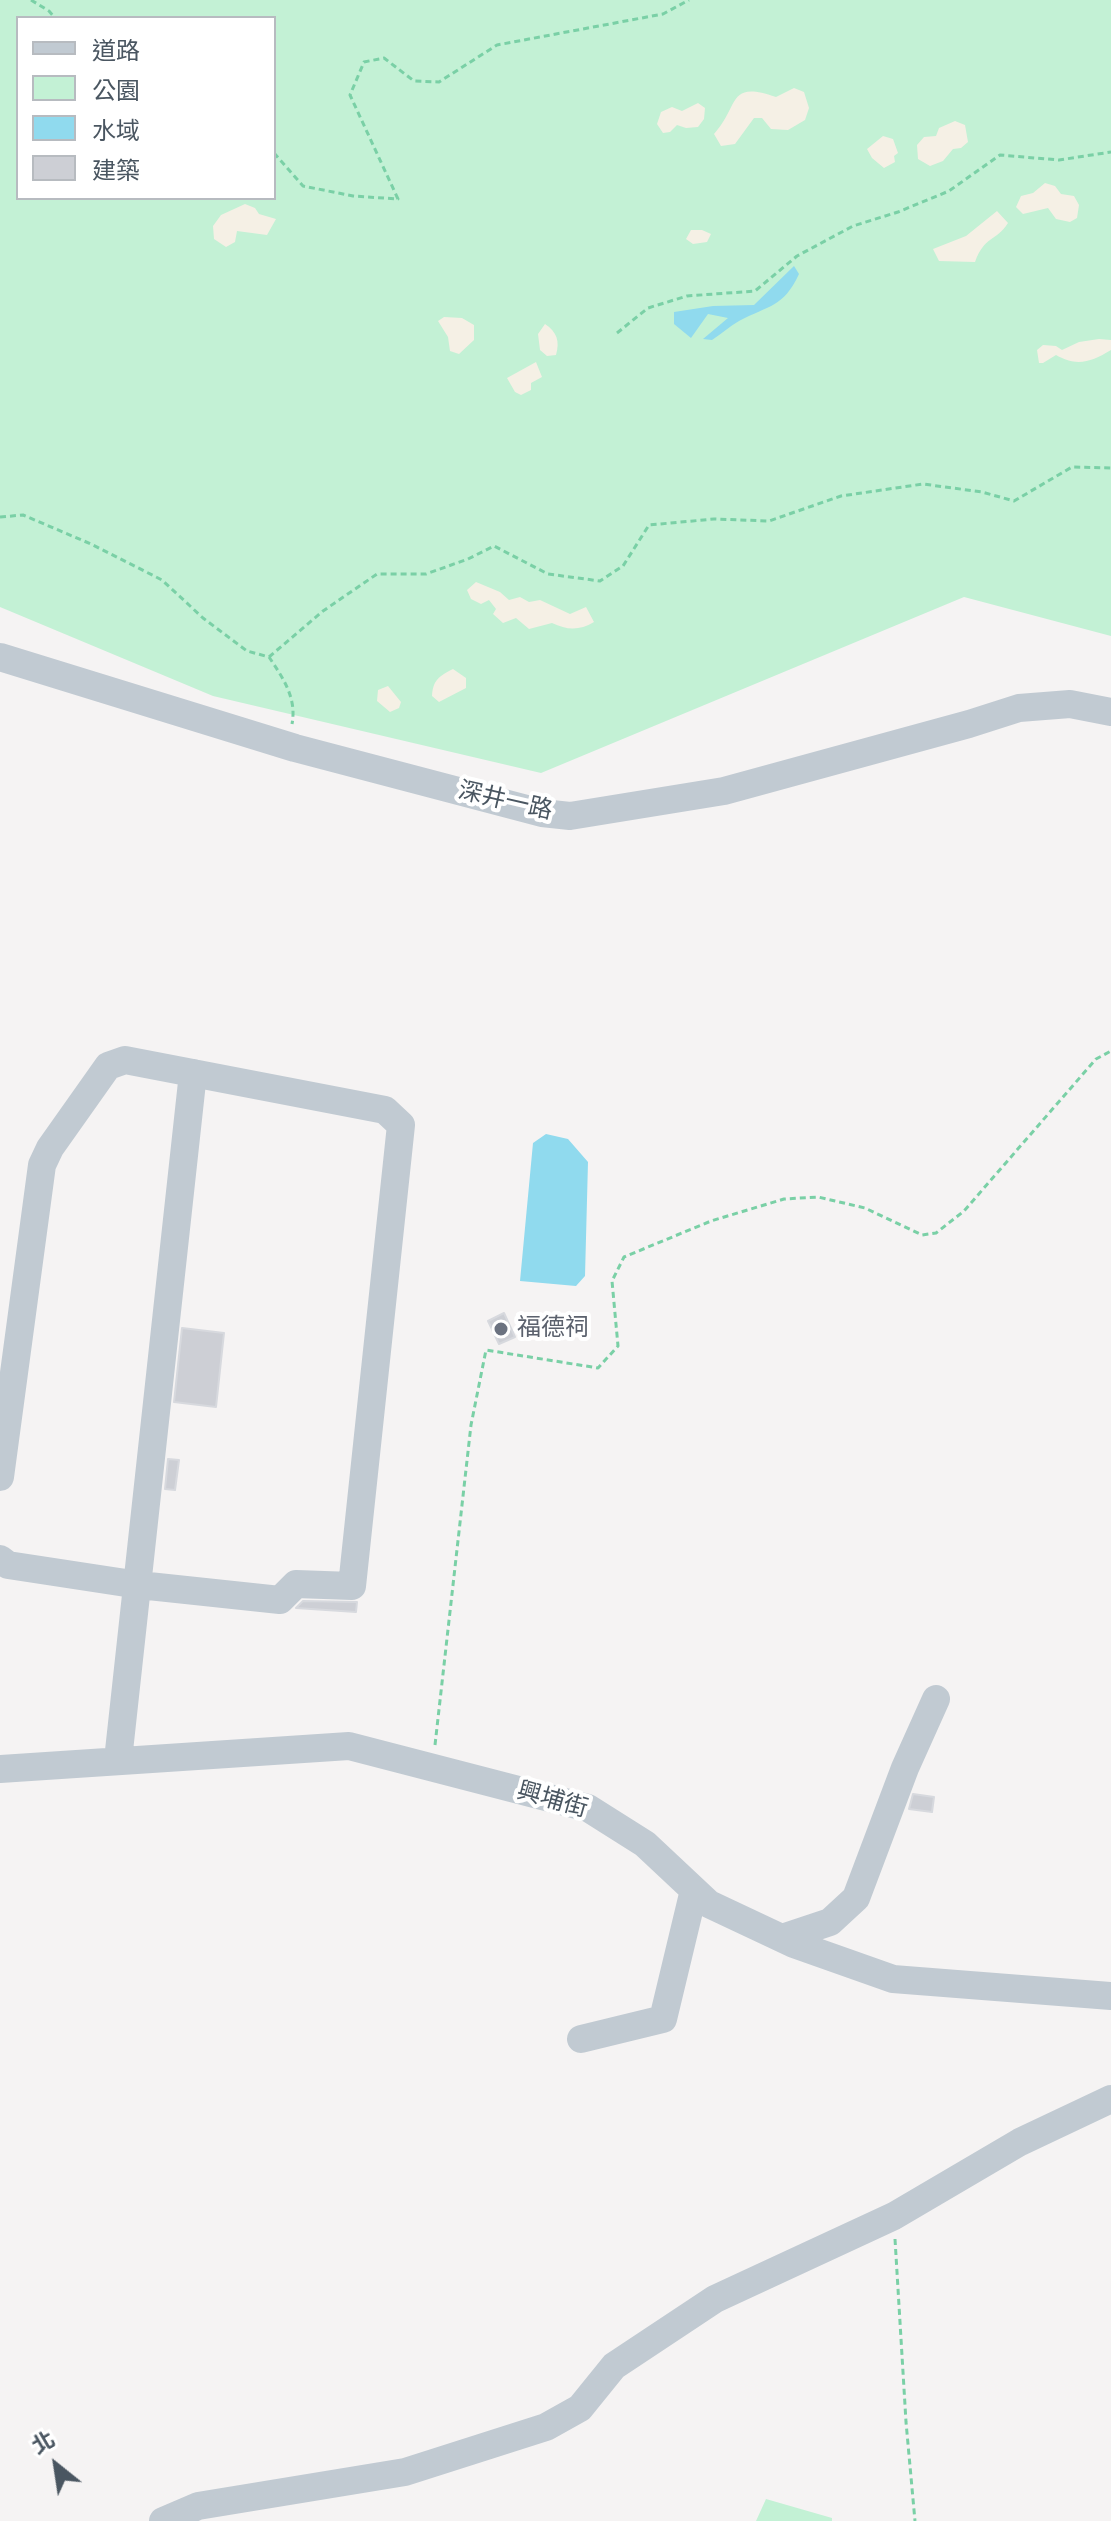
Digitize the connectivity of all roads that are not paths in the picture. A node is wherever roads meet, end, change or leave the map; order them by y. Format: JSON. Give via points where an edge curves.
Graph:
{"nodes":[{"id":1,"x":0,"y":657,"type":"edge"},
{"id":2,"x":1111,"y":712,"type":"edge"},
{"id":3,"x":193,"y":1073,"type":"junction"},
{"id":4,"x":0,"y":1477,"type":"edge"},
{"id":5,"x":0,"y":1559,"type":"edge"},
{"id":6,"x":139,"y":1585,"type":"junction"},
{"id":7,"x":936,"y":1699,"type":"dead end"},
{"id":8,"x":118,"y":1760,"type":"junction"},
{"id":9,"x":0,"y":1769,"type":"edge"},
{"id":10,"x":694,"y":1890,"type":"junction"},
{"id":11,"x":782,"y":1938,"type":"junction"},
{"id":12,"x":1111,"y":1996,"type":"edge"},
{"id":13,"x":581,"y":2039,"type":"dead end"},
{"id":14,"x":1111,"y":2099,"type":"edge"},
{"id":15,"x":163,"y":2521,"type":"edge"}],
"edges":[{"from":1,"to":2,"type":"street","name":"深井一路","via":[[288,745],[570,816],[724,791],[1019,708],[1070,704]]},
{"from":3,"to":4,"type":"street","via":[[125,1060],[108,1066],[46,1156]]},
{"from":3,"to":6,"type":"street"},
{"from":3,"to":6,"type":"street","via":[[385,1110],[401,1125],[352,1586],[296,1584],[280,1600]]},
{"from":5,"to":6,"type":"street","via":[[8,1565]]},
{"from":6,"to":8,"type":"street"},
{"from":7,"to":11,"type":"street","via":[[856,1898],[830,1922]]},
{"from":8,"to":9,"type":"street","name":"興埔街"},
{"from":8,"to":10,"type":"street","name":"興埔街","via":[[349,1746],[588,1808],[645,1844]]},
{"from":10,"to":11,"type":"street","name":"興埔街","via":[[709,1904]]},
{"from":10,"to":13,"type":"street","via":[[663,2019]]},
{"from":11,"to":12,"type":"street","name":"興埔街","via":[[893,1979]]},
{"from":14,"to":15,"type":"street","via":[[1020,2142],[894,2216],[715,2299],[614,2366],[580,2408],[546,2427],[405,2472],[198,2506]]}]}
